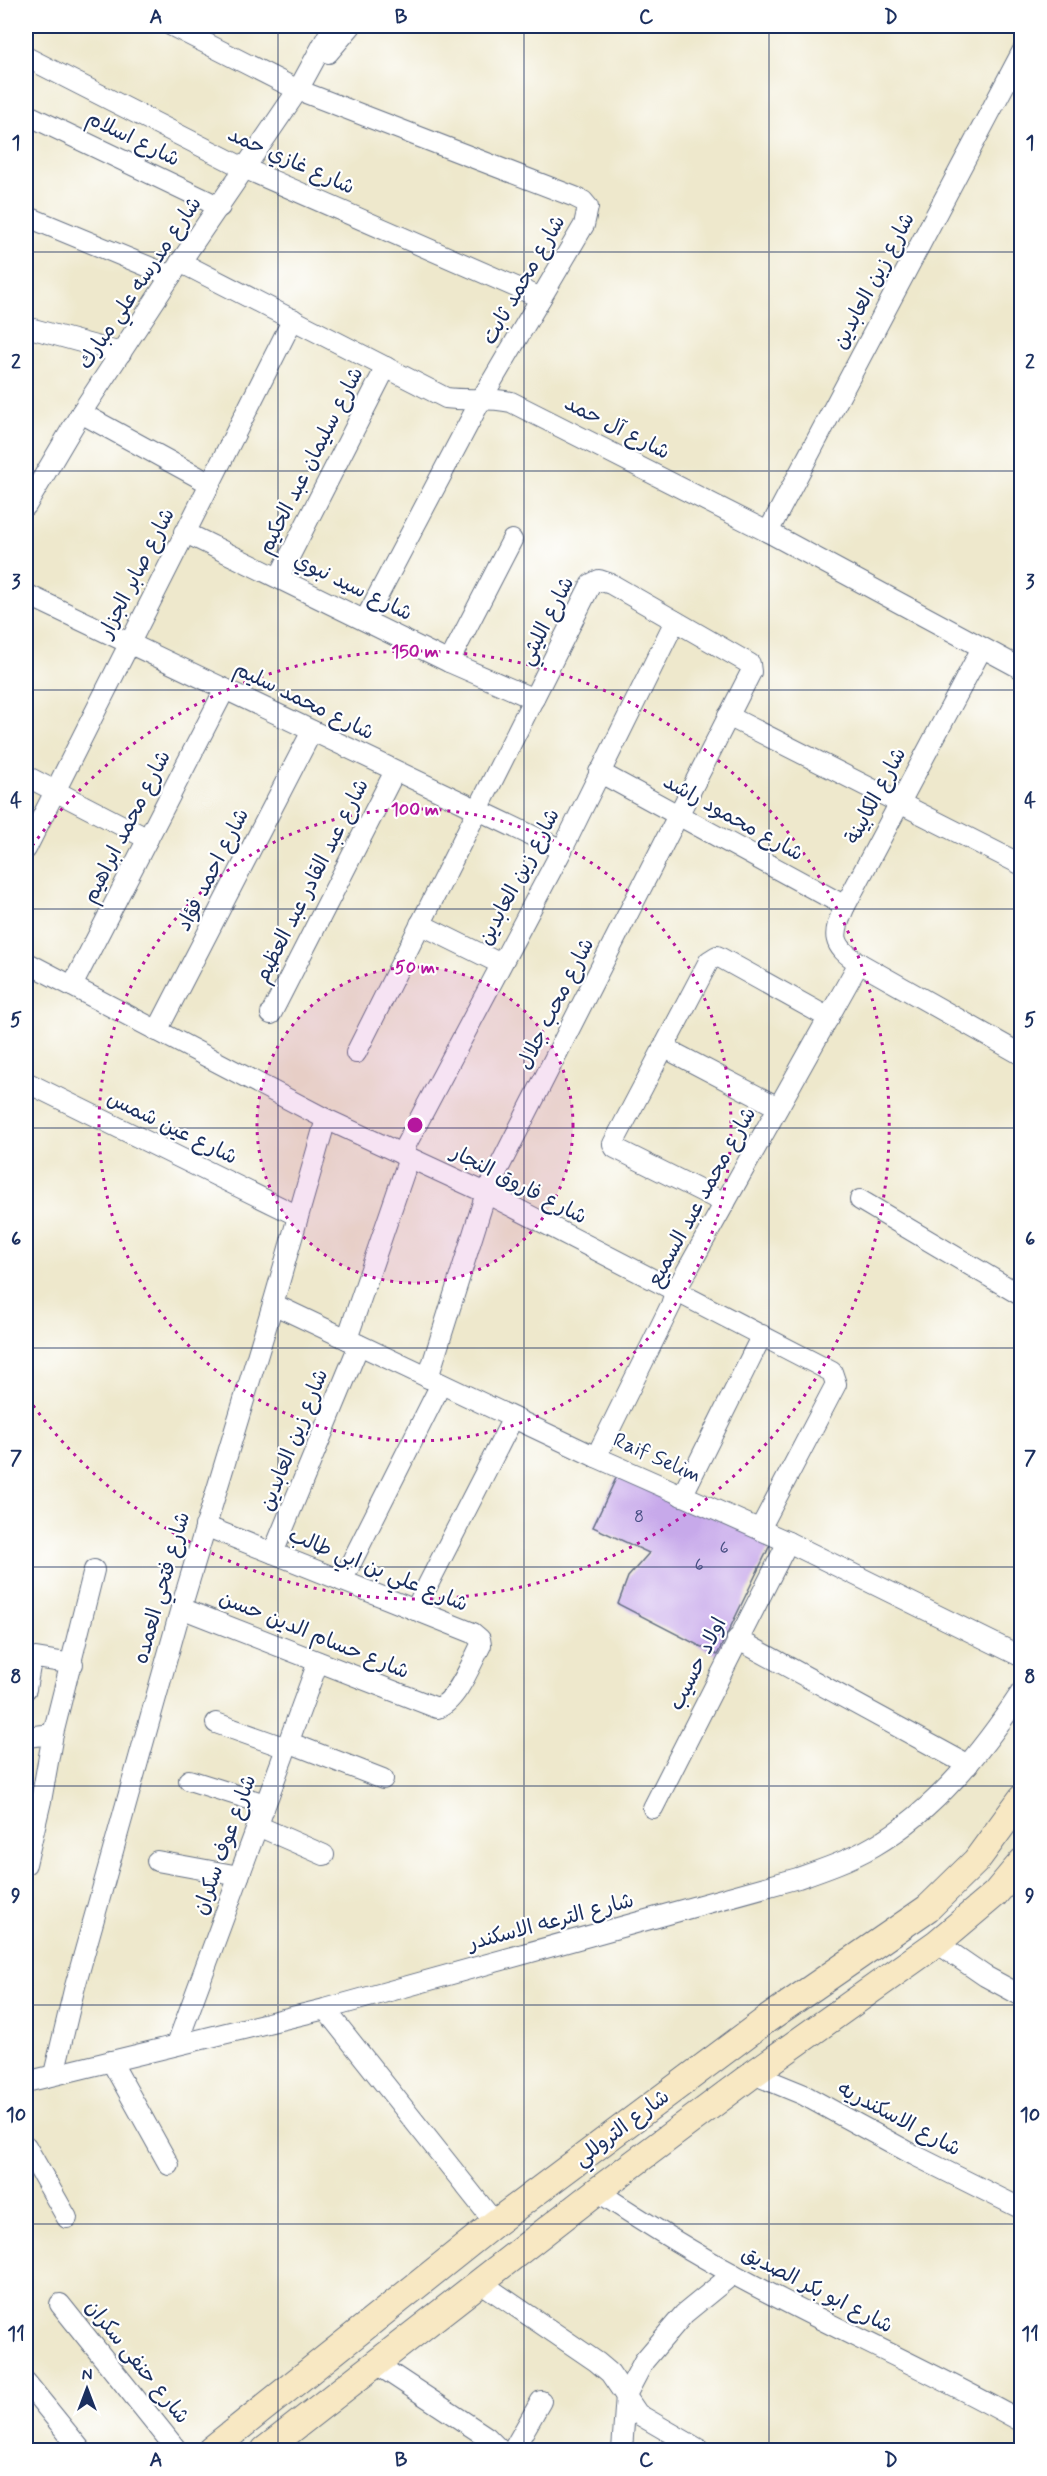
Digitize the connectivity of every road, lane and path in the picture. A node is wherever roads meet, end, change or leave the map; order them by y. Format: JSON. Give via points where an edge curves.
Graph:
{"nodes":[{"id":1,"x":172,"y":26,"type":"edge"},
{"id":2,"x":333,"y":26,"type":"edge"},
{"id":3,"x":351,"y":26,"type":"edge"},
{"id":4,"x":1022,"y":52,"type":"edge"},
{"id":5,"x":26,"y":57,"type":"edge"},
{"id":6,"x":298,"y":90,"type":"junction"},
{"id":7,"x":26,"y":114,"type":"edge"},
{"id":8,"x":246,"y":169,"type":"junction"},
{"id":9,"x":220,"y":207,"type":"junction"},
{"id":10,"x":26,"y":216,"type":"edge"},
{"id":11,"x":176,"y":269,"type":"junction"},
{"id":12,"x":541,"y":298,"type":"junction"},
{"id":13,"x":293,"y":319,"type":"junction"},
{"id":14,"x":26,"y":327,"type":"edge"},
{"id":15,"x":121,"y":353,"type":"junction"},
{"id":16,"x":386,"y":367,"type":"junction"},
{"id":17,"x":482,"y":398,"type":"junction"},
{"id":18,"x":81,"y":413,"type":"junction"},
{"id":19,"x":209,"y":483,"type":"junction"},
{"id":20,"x":26,"y":506,"type":"edge"},
{"id":21,"x":184,"y":532,"type":"junction"},
{"id":22,"x":768,"y":532,"type":"junction"},
{"id":23,"x":512,"y":540,"type":"dead end"},
{"id":24,"x":279,"y":577,"type":"junction"},
{"id":25,"x":26,"y":594,"type":"edge"},
{"id":26,"x":365,"y":620,"type":"junction"},
{"id":27,"x":675,"y":621,"type":"junction"},
{"id":28,"x":128,"y":643,"type":"junction"},
{"id":29,"x":982,"y":648,"type":"junction"},
{"id":30,"x":449,"y":662,"type":"junction"},
{"id":31,"x":750,"y":664,"type":"joint"},
{"id":32,"x":1022,"y":669,"type":"edge"},
{"id":33,"x":225,"y":689,"type":"junction"},
{"id":34,"x":534,"y":699,"type":"junction"},
{"id":35,"x":728,"y":716,"type":"junction"},
{"id":36,"x":312,"y":731,"type":"junction"},
{"id":37,"x":395,"y":771,"type":"junction"},
{"id":38,"x":599,"y":772,"type":"junction"},
{"id":39,"x":26,"y":776,"type":"edge"},
{"id":40,"x":55,"y":791,"type":"junction"},
{"id":41,"x":899,"y":804,"type":"junction"},
{"id":42,"x":479,"y":811,"type":"junction"},
{"id":43,"x":679,"y":815,"type":"junction"},
{"id":44,"x":148,"y":839,"type":"junction"},
{"id":45,"x":26,"y":849,"type":"edge"},
{"id":46,"x":562,"y":850,"type":"junction"},
{"id":47,"x":1022,"y":865,"type":"edge"},
{"id":48,"x":844,"y":906,"type":"junction"},
{"id":49,"x":420,"y":924,"type":"junction"},
{"id":50,"x":26,"y":962,"type":"edge"},
{"id":51,"x":860,"y":963,"type":"junction"},
{"id":52,"x":501,"y":964,"type":"junction"},
{"id":53,"x":72,"y":986,"type":"junction"},
{"id":54,"x":271,"y":1014,"type":"dead end"},
{"id":55,"x":829,"y":1018,"type":"junction"},
{"id":56,"x":157,"y":1031,"type":"junction"},
{"id":57,"x":663,"y":1047,"type":"junction"},
{"id":58,"x":356,"y":1053,"type":"dead end"},
{"id":59,"x":1022,"y":1055,"type":"edge"},
{"id":60,"x":26,"y":1082,"type":"edge"},
{"id":61,"x":778,"y":1107,"type":"junction"},
{"id":62,"x":326,"y":1119,"type":"junction"},
{"id":63,"x":405,"y":1156,"type":"junction"},
{"id":64,"x":486,"y":1193,"type":"junction"},
{"id":65,"x":860,"y":1200,"type":"dead end"},
{"id":66,"x":725,"y":1203,"type":"junction"},
{"id":67,"x":298,"y":1216,"type":"junction"},
{"id":68,"x":675,"y":1292,"type":"junction"},
{"id":69,"x":1022,"y":1296,"type":"edge"},
{"id":70,"x":273,"y":1304,"type":"junction"},
{"id":71,"x":762,"y":1335,"type":"junction"},
{"id":72,"x":353,"y":1342,"type":"junction"},
{"id":73,"x":435,"y":1381,"type":"junction"},
{"id":74,"x":513,"y":1418,"type":"junction"},
{"id":75,"x":596,"y":1457,"type":"junction"},
{"id":76,"x":682,"y":1496,"type":"junction"},
{"id":77,"x":204,"y":1526,"type":"junction"},
{"id":78,"x":760,"y":1530,"type":"junction"},
{"id":79,"x":788,"y":1542,"type":"junction"},
{"id":80,"x":273,"y":1553,"type":"junction"},
{"id":81,"x":94,"y":1570,"type":"dead end"},
{"id":82,"x":342,"y":1581,"type":"junction"},
{"id":83,"x":181,"y":1608,"type":"junction"},
{"id":84,"x":415,"y":1610,"type":"junction"},
{"id":85,"x":737,"y":1639,"type":"junction"},
{"id":86,"x":1022,"y":1657,"type":"edge"},
{"id":87,"x":318,"y":1662,"type":"junction"},
{"id":88,"x":73,"y":1664,"type":"junction"},
{"id":89,"x":26,"y":1689,"type":"edge"},
{"id":90,"x":1022,"y":1691,"type":"edge"},
{"id":91,"x":430,"y":1707,"type":"joint"},
{"id":92,"x":216,"y":1723,"type":"dead end"},
{"id":93,"x":53,"y":1734,"type":"junction"},
{"id":94,"x":26,"y":1737,"type":"edge"},
{"id":95,"x":287,"y":1745,"type":"junction"},
{"id":96,"x":968,"y":1765,"type":"junction"},
{"id":97,"x":383,"y":1779,"type":"dead end"},
{"id":98,"x":189,"y":1780,"type":"dead end"},
{"id":99,"x":1022,"y":1798,"type":"edge"},
{"id":100,"x":33,"y":1803,"type":"edge"},
{"id":101,"x":266,"y":1804,"type":"junction"},
{"id":102,"x":653,"y":1808,"type":"dead end"},
{"id":103,"x":258,"y":1826,"type":"junction"},
{"id":104,"x":324,"y":1855,"type":"dead end"},
{"id":105,"x":157,"y":1862,"type":"dead end"},
{"id":106,"x":1022,"y":1862,"type":"edge"},
{"id":107,"x":26,"y":1864,"type":"edge"},
{"id":108,"x":239,"y":1876,"type":"junction"},
{"id":109,"x":938,"y":1943,"type":"junction"},
{"id":110,"x":1022,"y":1996,"type":"edge"},
{"id":111,"x":325,"y":2009,"type":"junction"},
{"id":112,"x":177,"y":2044,"type":"junction"},
{"id":113,"x":111,"y":2061,"type":"junction"},
{"id":114,"x":54,"y":2074,"type":"junction"},
{"id":115,"x":753,"y":2074,"type":"junction"},
{"id":116,"x":26,"y":2082,"type":"edge"},
{"id":117,"x":26,"y":2146,"type":"edge"},
{"id":118,"x":169,"y":2165,"type":"dead end"},
{"id":119,"x":597,"y":2191,"type":"junction"},
{"id":120,"x":1022,"y":2209,"type":"edge"},
{"id":121,"x":67,"y":2218,"type":"dead end"},
{"id":122,"x":495,"y":2223,"type":"junction"},
{"id":123,"x":733,"y":2274,"type":"junction"},
{"id":124,"x":480,"y":2283,"type":"junction"},
{"id":125,"x":60,"y":2304,"type":"dead end"},
{"id":126,"x":375,"y":2363,"type":"junction"},
{"id":127,"x":26,"y":2382,"type":"edge"},
{"id":128,"x":626,"y":2395,"type":"junction"},
{"id":129,"x":541,"y":2401,"type":"dead end"},
{"id":130,"x":1022,"y":2422,"type":"edge"},
{"id":131,"x":81,"y":2451,"type":"edge"},
{"id":132,"x":177,"y":2451,"type":"edge"},
{"id":133,"x":211,"y":2451,"type":"edge"},
{"id":134,"x":265,"y":2451,"type":"edge"},
{"id":135,"x":500,"y":2451,"type":"edge"},
{"id":136,"x":513,"y":2451,"type":"edge"},
{"id":137,"x":622,"y":2451,"type":"edge"},
{"id":138,"x":700,"y":2451,"type":"edge"}],
"edges":[{"from":1,"to":6,"type":"street","name":"شارع محمد ثابت"},
{"from":2,"to":6,"type":"street","name":"شارع مدرسه علي مبارك"},
{"from":3,"to":6,"type":"street","name":"شارع مدرسه علي مبارك"},
{"from":4,"to":22,"type":"street","name":"شارع زين العابدين"},
{"from":5,"to":8,"type":"street","name":"شارع غازي حمد"},
{"from":6,"to":8,"type":"street","name":"شارع مدرسه علي مبارك"},
{"from":6,"to":12,"type":"street","name":"شارع محمد ثابت","via":[[584,201],[589,213],[584,225]]},
{"from":7,"to":9,"type":"street","name":"شارع اسلام"},
{"from":8,"to":9,"type":"street","name":"شارع مدرسه علي مبارك"},
{"from":8,"to":12,"type":"street","name":"شارع غازي حمد"},
{"from":9,"to":11,"type":"street","name":"شارع مدرسه علي مبارك"},
{"from":10,"to":11,"type":"street","name":"شارع آل حمد"},
{"from":11,"to":13,"type":"street","name":"شارع آل حمد"},
{"from":11,"to":15,"type":"street","name":"شارع مدرسه علي مبارك"},
{"from":12,"to":17,"type":"street","name":"شارع محمد ثابت"},
{"from":13,"to":16,"type":"street","name":"شارع آل حمد"},
{"from":13,"to":19,"type":"street","name":"شارع صابر الجزار"},
{"from":14,"to":15,"type":"street"},
{"from":15,"to":18,"type":"street","name":"شارع مدرسه علي مبارك"},
{"from":16,"to":17,"type":"street","name":"شارع آل حمد","via":[[446,398]]},
{"from":16,"to":24,"type":"street","name":"شارع سليمان عبد الحكيم"},
{"from":17,"to":22,"type":"street","name":"شارع آل حمد","via":[[511,402]]},
{"from":17,"to":26,"type":"street","name":"شارع محمد ثابت"},
{"from":18,"to":19,"type":"street"},
{"from":18,"to":20,"type":"street","name":"شارع مدرسه علي مبارك"},
{"from":19,"to":21,"type":"street","name":"شارع صابر الجزار"},
{"from":21,"to":24,"type":"street","name":"شارع سيد نبوي"},
{"from":21,"to":28,"type":"street","name":"شارع صابر الجزار"},
{"from":22,"to":29,"type":"street","name":"شارع آل حمد"},
{"from":23,"to":30,"type":"street"},
{"from":24,"to":26,"type":"street","name":"شارع سيد نبوي"},
{"from":25,"to":28,"type":"street","name":"شارع محمد سليم"},
{"from":26,"to":30,"type":"street","name":"شارع سيد نبوي"},
{"from":27,"to":31,"type":"street","name":"شارع الليثي"},
{"from":27,"to":34,"type":"street","name":"شارع الليثي","via":[[611,584],[594,581]]},
{"from":27,"to":38,"type":"street","name":"شارع زين العابدين"},
{"from":28,"to":33,"type":"street","name":"شارع محمد سليم"},
{"from":28,"to":40,"type":"street","name":"شارع صابر الجزار"},
{"from":29,"to":32,"type":"street","name":"شارع آل حمد"},
{"from":29,"to":41,"type":"street","name":"شارع الكابينة"},
{"from":30,"to":34,"type":"street","name":"شارع سيد نبوي"},
{"from":31,"to":35,"type":"street","name":"شارع محب جلال","via":[[751,672]]},
{"from":33,"to":36,"type":"street","name":"شارع محمد سليم"},
{"from":33,"to":44,"type":"street","name":"شارع محمد ابراهيم"},
{"from":34,"to":42,"type":"street","name":"شارع الليثي"},
{"from":35,"to":41,"type":"street"},
{"from":35,"to":43,"type":"street","name":"شارع محب جلال"},
{"from":36,"to":37,"type":"street","name":"شارع محمد سليم"},
{"from":36,"to":56,"type":"street","name":"شارع احمد فؤاد"},
{"from":37,"to":42,"type":"street","name":"شارع محمد سليم"},
{"from":37,"to":54,"type":"street","name":"شارع عبد القادر عبد العظيم"},
{"from":38,"to":43,"type":"street","name":"شارع محمود راشد"},
{"from":38,"to":46,"type":"street","name":"شارع زين العابدين"},
{"from":39,"to":40,"type":"street"},
{"from":40,"to":44,"type":"street"},
{"from":40,"to":45,"type":"street","name":"شارع صابر الجزار"},
{"from":41,"to":47,"type":"street"},
{"from":41,"to":48,"type":"street","name":"شارع الكابينة"},
{"from":42,"to":46,"type":"street","name":"شارع محمد سليم"},
{"from":42,"to":49,"type":"street","name":"شارع الليثي"},
{"from":43,"to":48,"type":"street","name":"شارع محمود راشد"},
{"from":43,"to":64,"type":"street","name":"شارع محب جلال"},
{"from":44,"to":53,"type":"street","name":"شارع محمد ابراهيم"},
{"from":46,"to":52,"type":"street","name":"شارع زين العابدين"},
{"from":48,"to":51,"type":"street","name":"شارع الكابينة","via":[[835,935],[837,945]]},
{"from":49,"to":52,"type":"street"},
{"from":49,"to":58,"type":"street","name":"شارع الليثي"},
{"from":50,"to":53,"type":"street","name":"شارع فاروق النجار"},
{"from":51,"to":55,"type":"street","name":"شارع محمد عبد السميع"},
{"from":51,"to":59,"type":"street"},
{"from":52,"to":63,"type":"street","name":"شارع زين العابدين"},
{"from":53,"to":56,"type":"street","name":"شارع فاروق النجار"},
{"from":55,"to":57,"type":"street","via":[[717,956],[709,960]]},
{"from":55,"to":61,"type":"street","name":"شارع محمد عبد السميع"},
{"from":56,"to":62,"type":"street","name":"شارع فاروق النجار"},
{"from":57,"to":61,"type":"street"},
{"from":57,"to":66,"type":"street","via":[[613,1144]]},
{"from":60,"to":67,"type":"street","name":"شارع عين شمس"},
{"from":61,"to":66,"type":"street","name":"شارع محمد عبد السميع"},
{"from":62,"to":63,"type":"street","name":"شارع فاروق النجار"},
{"from":62,"to":67,"type":"street","name":"شارع فتحي العمده"},
{"from":63,"to":64,"type":"street","name":"شارع فاروق النجار"},
{"from":63,"to":72,"type":"street","name":"شارع زين العابدين"},
{"from":64,"to":68,"type":"street","name":"شارع فاروق النجار"},
{"from":64,"to":73,"type":"street","name":"شارع محب جلال"},
{"from":65,"to":69,"type":"street"},
{"from":66,"to":68,"type":"street","name":"شارع محمد عبد السميع"},
{"from":67,"to":70,"type":"street","name":"شارع فتحي العمده"},
{"from":68,"to":71,"type":"street","name":"شارع فاروق النجار"},
{"from":68,"to":75,"type":"street","name":"شارع محمد عبد السميع"},
{"from":70,"to":72,"type":"street","name":"Raif Selim"},
{"from":70,"to":77,"type":"street","name":"شارع فتحي العمده"},
{"from":71,"to":76,"type":"street"},
{"from":71,"to":78,"type":"street","name":"شارع فاروق النجار","via":[[828,1369],[836,1384]]},
{"from":72,"to":73,"type":"street","name":"Raif Selim"},
{"from":72,"to":80,"type":"street","name":"شارع زين العابدين"},
{"from":73,"to":74,"type":"street","name":"Raif Selim"},
{"from":73,"to":82,"type":"street"},
{"from":74,"to":75,"type":"street","name":"Raif Selim"},
{"from":74,"to":84,"type":"street"},
{"from":75,"to":76,"type":"street","name":"Raif Selim"},
{"from":76,"to":78,"type":"street","name":"Raif Selim"},
{"from":77,"to":80,"type":"street","name":"شارع علي بن ابي طالب"},
{"from":77,"to":83,"type":"street","name":"شارع فتحي العمده"},
{"from":78,"to":79,"type":"street","name":"Raif Selim"},
{"from":79,"to":85,"type":"street","name":"اولاد حسيب"},
{"from":79,"to":86,"type":"street","name":"Raif Selim"},
{"from":80,"to":82,"type":"street","name":"شارع علي بن ابي طالب"},
{"from":81,"to":88,"type":"street"},
{"from":82,"to":84,"type":"street","name":"شارع علي بن ابي طالب"},
{"from":83,"to":87,"type":"street","name":"شارع حسام الدين حسن"},
{"from":83,"to":114,"type":"street","name":"شارع فتحي العمده"},
{"from":84,"to":91,"type":"street","name":"شارع علي بن ابي طالب","via":[[473,1633],[481,1642],[448,1703]]},
{"from":85,"to":96,"type":"street"},
{"from":85,"to":102,"type":"street","name":"اولاد حسيب"},
{"from":87,"to":91,"type":"street","name":"شارع حسام الدين حسن"},
{"from":87,"to":95,"type":"street","name":"شارع عوف سكران"},
{"from":88,"to":89,"type":"street","via":[[36,1659],[30,1666]]},
{"from":88,"to":93,"type":"street"},
{"from":90,"to":96,"type":"street","name":"شارع الترعه الاسكندر"},
{"from":92,"to":95,"type":"street"},
{"from":93,"to":94,"type":"street"},
{"from":93,"to":100,"type":"street"},
{"from":95,"to":97,"type":"street"},
{"from":95,"to":101,"type":"street","name":"شارع عوف سكران"},
{"from":96,"to":111,"type":"street","name":"شارع الترعه الاسكندر","via":[[909,1823],[837,1865]]},
{"from":98,"to":101,"type":"street"},
{"from":99,"to":122,"type":"street","name":"شارع التروللي","via":[[976,1861],[928,1908],[766,2020]]},
{"from":100,"to":107,"type":"street"},
{"from":101,"to":103,"type":"street","name":"شارع عوف سكران"},
{"from":103,"to":104,"type":"street"},
{"from":103,"to":108,"type":"street","name":"شارع عوف سكران"},
{"from":105,"to":108,"type":"street"},
{"from":106,"to":109,"type":"street","name":"شارع التروللي","via":[[995,1894]]},
{"from":108,"to":112,"type":"street","name":"شارع عوف سكران"},
{"from":109,"to":110,"type":"street"},
{"from":109,"to":115,"type":"street","name":"شارع التروللي"},
{"from":111,"to":112,"type":"street","name":"شارع الترعه الاسكندر"},
{"from":111,"to":122,"type":"street"},
{"from":112,"to":113,"type":"street","name":"شارع الترعه الاسكندر"},
{"from":113,"to":114,"type":"street","name":"شارع الترعه الاسكندر"},
{"from":113,"to":118,"type":"street"},
{"from":114,"to":116,"type":"street","name":"شارع الترعه الاسكندر"},
{"from":115,"to":119,"type":"street","name":"شارع التروللي"},
{"from":115,"to":120,"type":"street","name":"شارع الاسكندريه","via":[[802,2094]]},
{"from":117,"to":121,"type":"street"},
{"from":119,"to":123,"type":"street","name":"شارع ابو بكر الصديق"},
{"from":119,"to":124,"type":"street","name":"شارع التروللي"},
{"from":122,"to":133,"type":"street","name":"شارع التروللي"},
{"from":123,"to":128,"type":"street","via":[[663,2336]]},
{"from":123,"to":130,"type":"street","name":"شارع ابو بكر الصديق"},
{"from":124,"to":126,"type":"street","name":"شارع التروللي"},
{"from":124,"to":128,"type":"street","via":[[597,2362]]},
{"from":125,"to":132,"type":"street","name":"شارع حنفى سكران"},
{"from":126,"to":134,"type":"street","name":"شارع التروللي"},
{"from":126,"to":135,"type":"street","via":[[487,2437]]},
{"from":127,"to":131,"type":"street"},
{"from":128,"to":137,"type":"street"},
{"from":128,"to":138,"type":"street","via":[[638,2414]]},
{"from":129,"to":136,"type":"street"}]}
